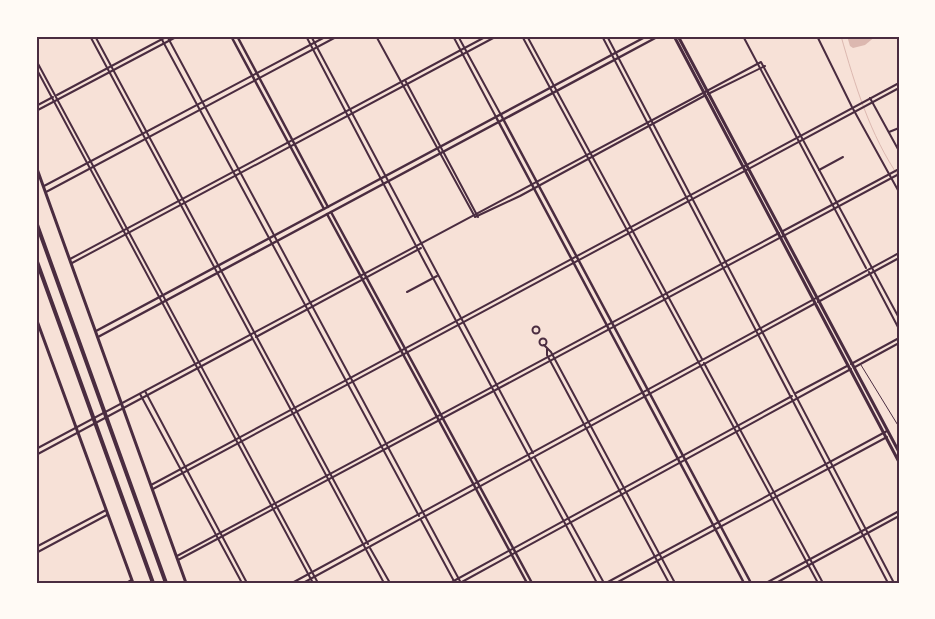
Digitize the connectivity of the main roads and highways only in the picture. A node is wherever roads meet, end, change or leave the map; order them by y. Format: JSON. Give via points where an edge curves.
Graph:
{"nodes":[{"id":1,"x":674,"y":36,"type":"edge"},
{"id":2,"x":678,"y":36,"type":"edge"},
{"id":3,"x":706,"y":93,"type":"junction"},
{"id":4,"x":36,"y":166,"type":"edge"},
{"id":5,"x":36,"y":222,"type":"edge"},
{"id":6,"x":36,"y":258,"type":"edge"},
{"id":7,"x":36,"y":318,"type":"edge"},
{"id":8,"x":888,"y":436,"type":"junction"},
{"id":9,"x":899,"y":452,"type":"edge"},
{"id":10,"x":899,"y":462,"type":"edge"},
{"id":11,"x":132,"y":581,"type":"edge"},
{"id":12,"x":152,"y":583,"type":"edge"},
{"id":13,"x":166,"y":583,"type":"edge"},
{"id":14,"x":186,"y":583,"type":"edge"}],
"edges":[{"from":1,"to":3,"type":"main road"},
{"from":2,"to":3,"type":"main road"},
{"from":3,"to":8,"type":"main road"},
{"from":4,"to":14,"type":"main road"},
{"from":5,"to":13,"type":"highway"},
{"from":6,"to":12,"type":"highway"},
{"from":7,"to":11,"type":"main road"},
{"from":8,"to":9,"type":"main road"},
{"from":8,"to":10,"type":"main road"}]}
